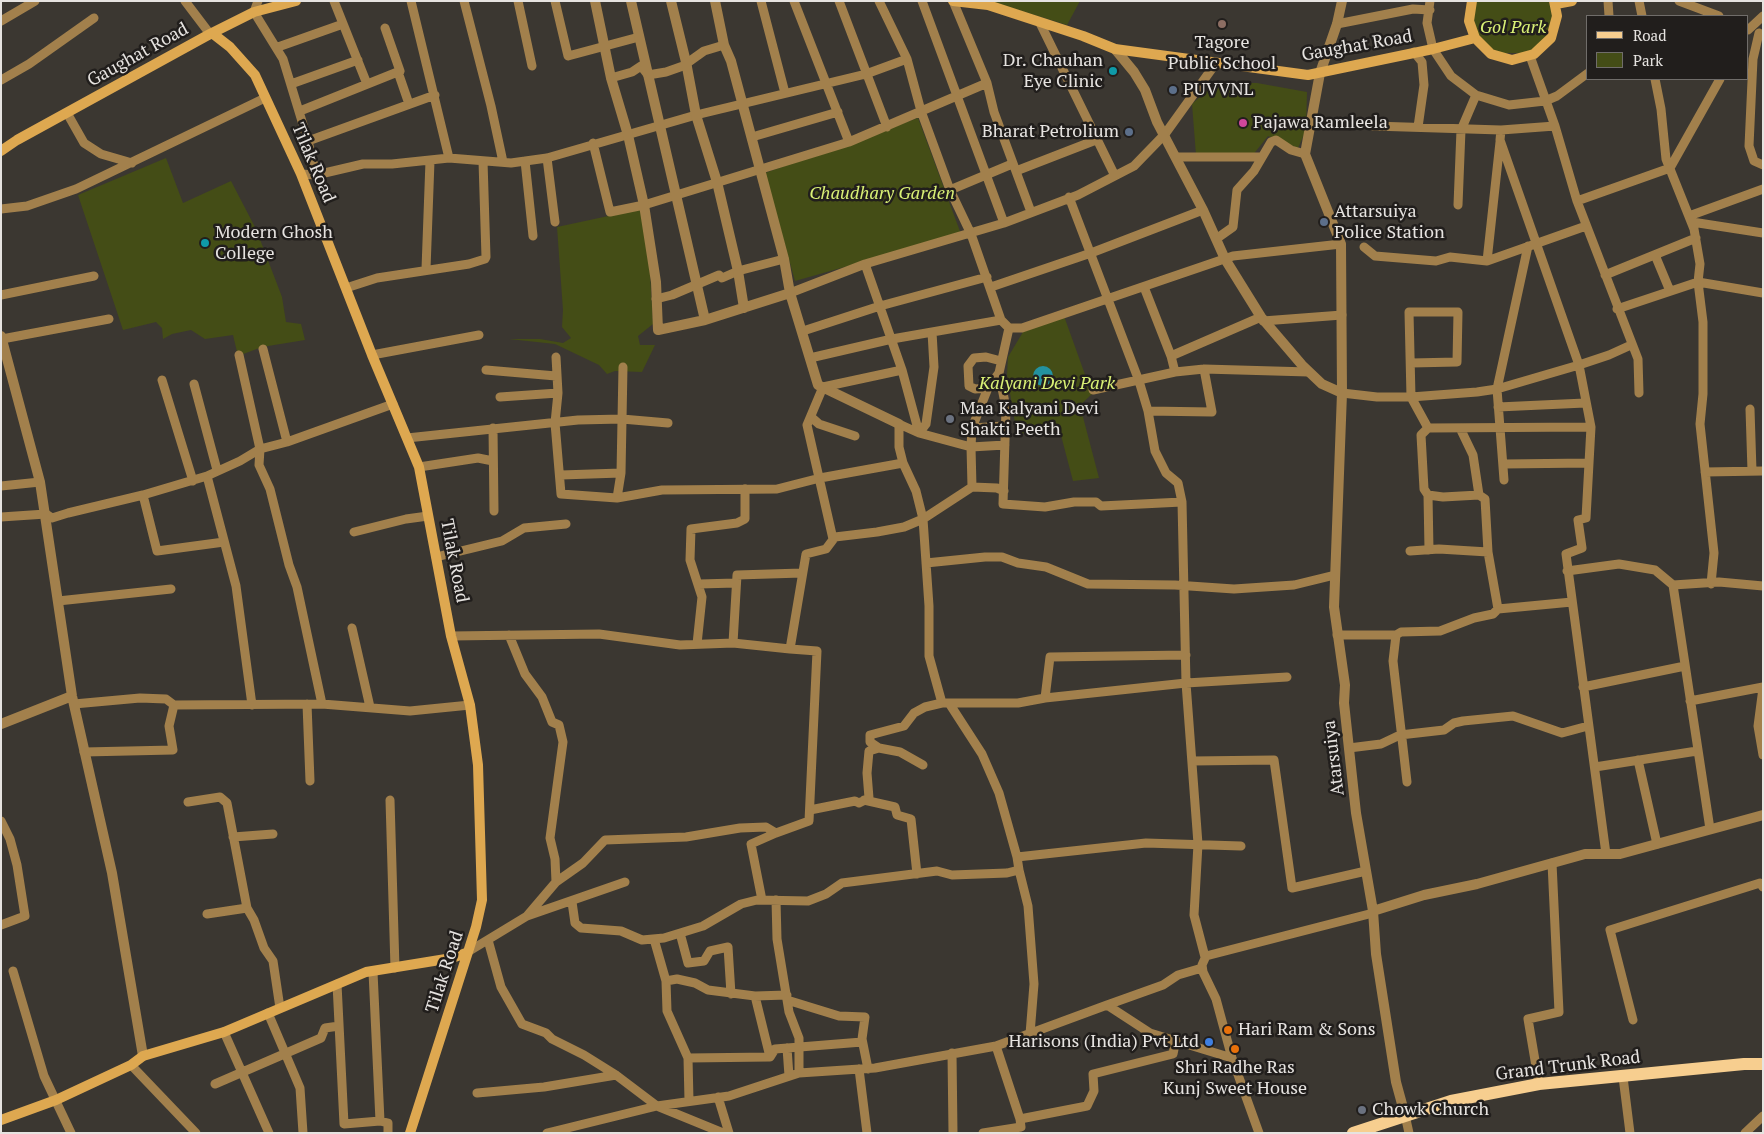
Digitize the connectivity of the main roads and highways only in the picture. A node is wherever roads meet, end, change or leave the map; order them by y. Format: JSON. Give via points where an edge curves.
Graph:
{"nodes":[{"id":1,"x":296,"y":1,"type":"edge"},
{"id":2,"x":953,"y":1,"type":"edge"},
{"id":3,"x":1472,"y":1,"type":"edge"},
{"id":4,"x":1572,"y":1,"type":"edge"},
{"id":5,"x":1555,"y":3,"type":"edge"},
{"id":6,"x":211,"y":33,"type":"junction"},
{"id":7,"x":1475,"y":38,"type":"junction"},
{"id":8,"x":1,"y":151,"type":"edge"},
{"id":9,"x":466,"y":953,"type":"junction"},
{"id":10,"x":1763,"y":1064,"type":"edge"},
{"id":11,"x":1,"y":1120,"type":"edge"},
{"id":12,"x":1376,"y":1129,"type":"edge"},
{"id":13,"x":410,"y":1133,"type":"edge"},
{"id":14,"x":1353,"y":1133,"type":"edge"}],
"edges":[{"from":1,"to":6,"type":"main road","name":"Gaughat Road","via":[[254,12]]},
{"from":2,"to":7,"type":"main road","name":"Gaughat Road","via":[[988,6],[1115,49],[1308,75]]},
{"from":3,"to":7,"type":"main road","via":[[1469,21]]},
{"from":4,"to":5,"type":"main road"},
{"from":5,"to":7,"type":"main road","via":[[1555,27],[1551,38],[1530,56],[1512,60],[1501,58],[1482,47]]},
{"from":6,"to":8,"type":"main road","name":"Gaughat Road"},
{"from":6,"to":9,"type":"main road","name":"Tilak Road","via":[[255,75],[301,174],[419,467],[451,636],[470,705],[478,765],[482,900]]},
{"from":9,"to":11,"type":"main road","via":[[373,972],[337,984],[224,1032],[143,1056],[131,1065],[56,1100]]},
{"from":9,"to":13,"type":"main road","name":"Tilak Road"},
{"from":10,"to":12,"type":"main road","name":"Grand Trunk Road","via":[[1539,1084],[1451,1101],[1405,1115]]},
{"from":12,"to":14,"type":"main road","name":"Grand Trunk Road"}]}
